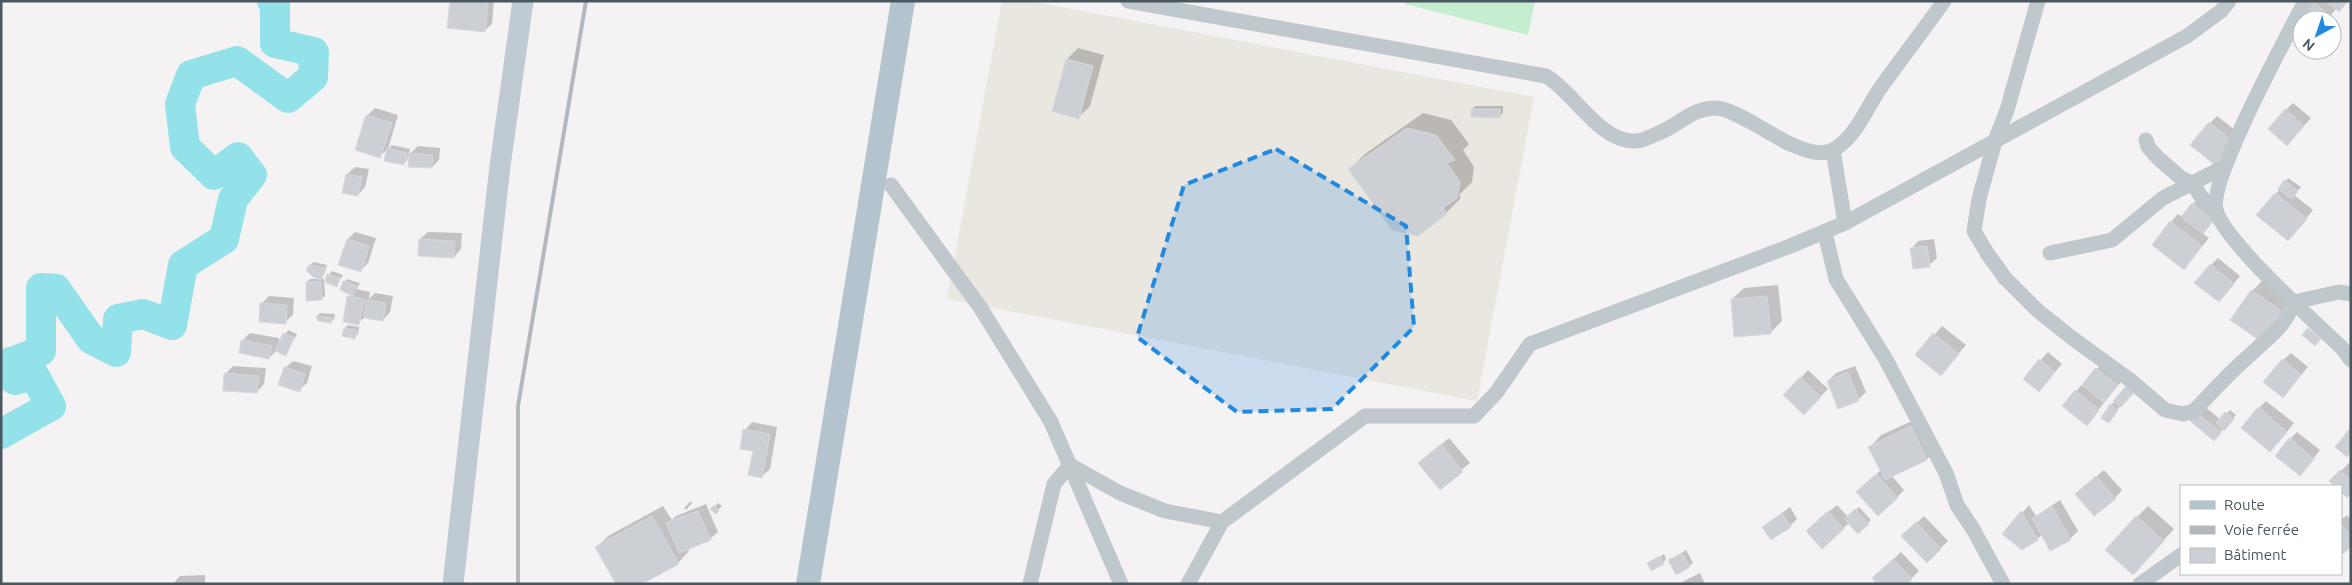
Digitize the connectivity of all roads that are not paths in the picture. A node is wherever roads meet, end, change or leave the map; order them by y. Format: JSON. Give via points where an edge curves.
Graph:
{"nodes":[{"id":1,"x":523,"y":1,"type":"edge"},
{"id":2,"x":903,"y":1,"type":"edge"},
{"id":3,"x":1128,"y":1,"type":"edge"},
{"id":4,"x":1944,"y":1,"type":"edge"},
{"id":5,"x":2038,"y":1,"type":"edge"},
{"id":6,"x":2229,"y":1,"type":"edge"},
{"id":7,"x":2305,"y":1,"type":"edge"},
{"id":8,"x":2146,"y":140,"type":"dead end"},
{"id":9,"x":1996,"y":141,"type":"junction"},
{"id":10,"x":1833,"y":150,"type":"junction"},
{"id":11,"x":2224,"y":167,"type":"junction"},
{"id":12,"x":2192,"y":183,"type":"junction"},
{"id":13,"x":891,"y":185,"type":"dead end"},
{"id":14,"x":2215,"y":209,"type":"junction"},
{"id":15,"x":1845,"y":223,"type":"junction"},
{"id":16,"x":1825,"y":232,"type":"junction"},
{"id":17,"x":2050,"y":253,"type":"dead end"},
{"id":18,"x":2351,"y":294,"type":"edge"},
{"id":19,"x":2294,"y":302,"type":"junction"},
{"id":20,"x":2351,"y":360,"type":"edge"},
{"id":21,"x":1070,"y":466,"type":"junction"},
{"id":22,"x":1222,"y":522,"type":"junction"},
{"id":23,"x":2180,"y":557,"type":"edge"},
{"id":24,"x":453,"y":584,"type":"edge"},
{"id":25,"x":808,"y":584,"type":"edge"},
{"id":26,"x":1030,"y":584,"type":"edge"},
{"id":27,"x":1122,"y":584,"type":"edge"},
{"id":28,"x":1188,"y":584,"type":"edge"},
{"id":29,"x":2003,"y":584,"type":"edge"},
{"id":30,"x":2140,"y":584,"type":"edge"}],
"edges":[{"from":1,"to":24,"type":"street","via":[[500,166]]},
{"from":2,"to":25,"type":"main road"},
{"from":3,"to":10,"type":"street","via":[[1546,76],[1559,84],[1589,117],[1615,138],[1637,142],[1663,131],[1697,110],[1717,107],[1815,154]]},
{"from":4,"to":10,"type":"street","via":[[1850,135]]},
{"from":5,"to":9,"type":"street"},
{"from":6,"to":9,"type":"street","via":[[2188,36]]},
{"from":7,"to":11,"type":"street"},
{"from":8,"to":12,"type":"street","via":[[2148,147],[2172,171]]},
{"from":9,"to":15,"type":"street"},
{"from":9,"to":19,"type":"street","via":[[1979,199],[1974,231],[1986,253],[2005,278],[2037,310],[2165,410],[2183,414],[2194,410],[2288,318]]},
{"from":10,"to":15,"type":"street"},
{"from":11,"to":12,"type":"street"},
{"from":11,"to":14,"type":"street"},
{"from":12,"to":14,"type":"street"},
{"from":12,"to":17,"type":"street","via":[[2163,198],[2112,240]]},
{"from":13,"to":21,"type":"street","via":[[980,307],[1051,422]]},
{"from":14,"to":19,"type":"street","via":[[2223,225],[2247,254]]},
{"from":15,"to":16,"type":"street"},
{"from":16,"to":22,"type":"street","via":[[1530,344],[1496,393],[1474,416],[1365,416]]},
{"from":16,"to":29,"type":"street","via":[[1836,279],[1885,358],[1946,473],[1957,505],[1974,529]]},
{"from":18,"to":19,"type":"street","via":[[2340,292]]},
{"from":19,"to":20,"type":"street"},
{"from":21,"to":22,"type":"street","via":[[1120,493],[1165,511]]},
{"from":21,"to":26,"type":"street","via":[[1054,484]]},
{"from":21,"to":27,"type":"street"},
{"from":22,"to":28,"type":"street"},
{"from":23,"to":30,"type":"street"}]}
